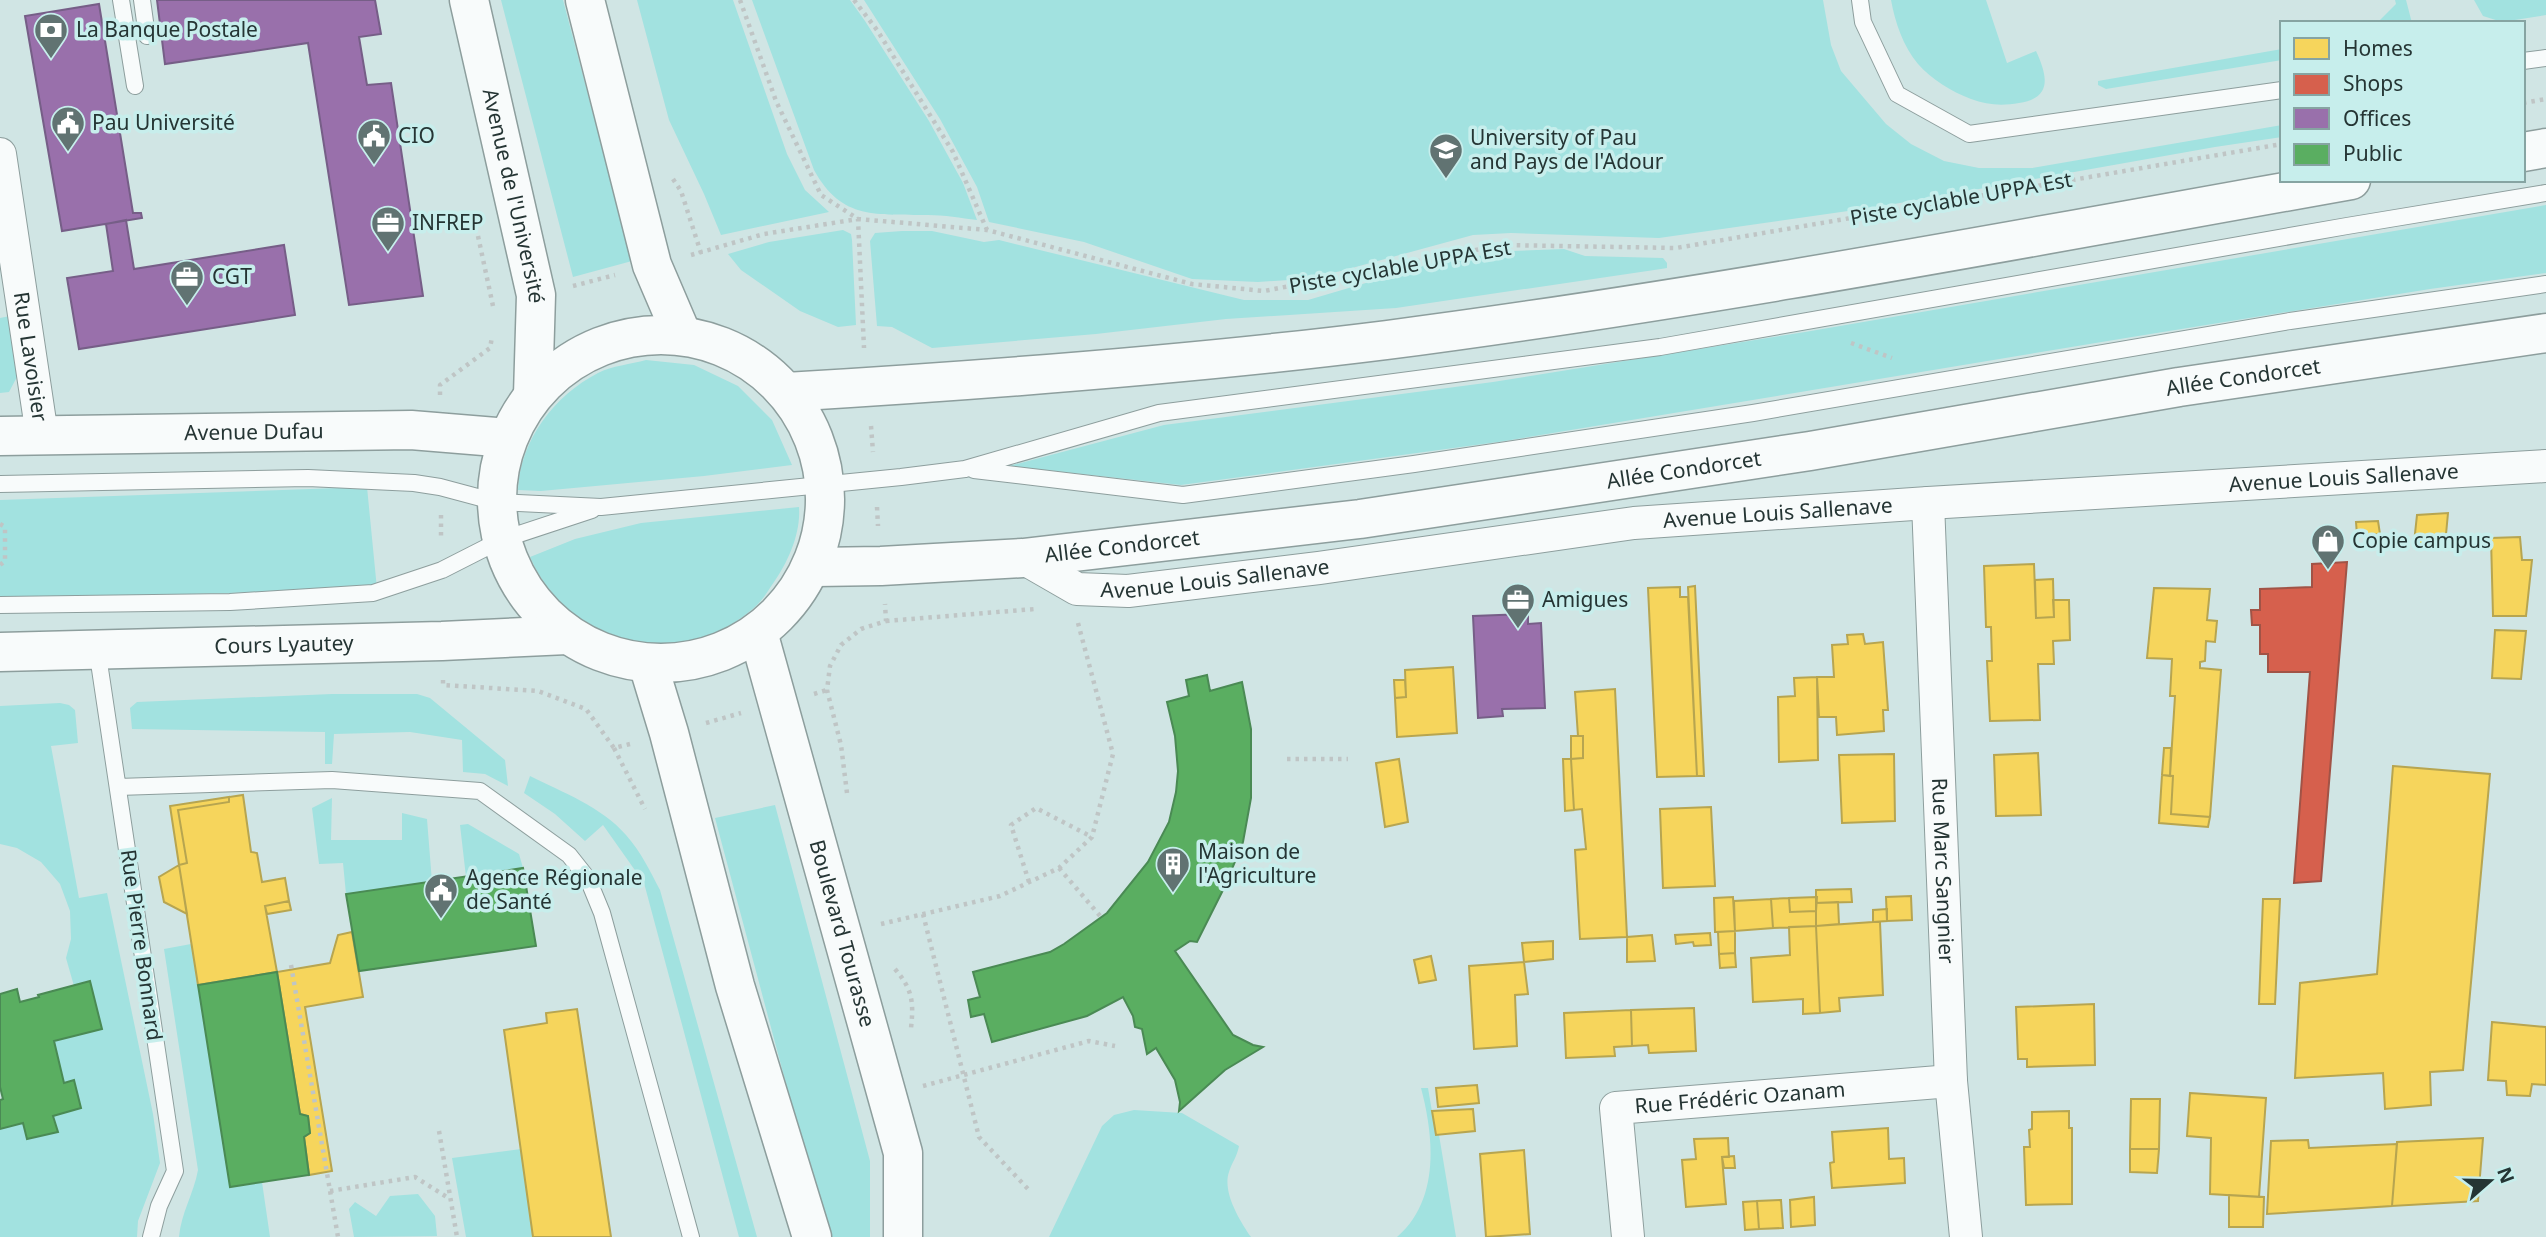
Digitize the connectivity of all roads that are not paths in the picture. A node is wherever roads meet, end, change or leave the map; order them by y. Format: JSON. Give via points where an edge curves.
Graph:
{"nodes":[{"id":1,"x":121,"y":0,"type":"edge"},
{"id":2,"x":142,"y":0,"type":"edge"},
{"id":3,"x":469,"y":0,"type":"edge"},
{"id":4,"x":585,"y":0,"type":"edge"},
{"id":5,"x":1860,"y":0,"type":"edge"},
{"id":6,"x":148,"y":36,"type":"dead end"},
{"id":7,"x":2546,"y":58,"type":"edge"},
{"id":8,"x":2525,"y":61,"type":"edge"},
{"id":9,"x":135,"y":86,"type":"dead end"},
{"id":10,"x":2280,"y":90,"type":"edge"},
{"id":11,"x":2546,"y":148,"type":"edge"},
{"id":12,"x":2525,"y":152,"type":"edge"},
{"id":13,"x":0,"y":154,"type":"edge"},
{"id":14,"x":2339,"y":182,"type":"edge"},
{"id":15,"x":2546,"y":193,"type":"edge"},
{"id":16,"x":2546,"y":284,"type":"edge"},
{"id":17,"x":2546,"y":333,"type":"edge"},
{"id":18,"x":682,"y":335,"type":"junction"},
{"id":19,"x":786,"y":392,"type":"junction"},
{"id":20,"x":533,"y":395,"type":"junction"},
{"id":21,"x":42,"y":435,"type":"junction"},
{"id":22,"x":0,"y":436,"type":"edge"},
{"id":23,"x":508,"y":438,"type":"junction"},
{"id":24,"x":2546,"y":466,"type":"edge"},
{"id":25,"x":965,"y":469,"type":"junction"},
{"id":26,"x":0,"y":484,"type":"edge"},
{"id":27,"x":825,"y":485,"type":"junction"},
{"id":28,"x":496,"y":502,"type":"junction"},
{"id":29,"x":1928,"y":503,"type":"junction"},
{"id":30,"x":601,"y":507,"type":"junction"},
{"id":31,"x":501,"y":540,"type":"junction"},
{"id":32,"x":1023,"y":558,"type":"junction"},
{"id":33,"x":816,"y":567,"type":"junction"},
{"id":34,"x":0,"y":605,"type":"edge"},
{"id":35,"x":758,"y":632,"type":"junction"},
{"id":36,"x":567,"y":635,"type":"junction"},
{"id":37,"x":97,"y":649,"type":"junction"},
{"id":38,"x":0,"y":652,"type":"edge"},
{"id":39,"x":648,"y":664,"type":"junction"},
{"id":40,"x":118,"y":787,"type":"junction"},
{"id":41,"x":1951,"y":1081,"type":"junction"},
{"id":42,"x":151,"y":1237,"type":"edge"},
{"id":43,"x":691,"y":1237,"type":"edge"},
{"id":44,"x":812,"y":1237,"type":"edge"},
{"id":45,"x":902,"y":1237,"type":"edge"},
{"id":46,"x":1628,"y":1237,"type":"edge"},
{"id":47,"x":1966,"y":1237,"type":"edge"}],
"edges":[{"from":1,"to":9,"type":"lane"},
{"from":2,"to":6,"type":"lane"},
{"from":3,"to":20,"type":"main road","name":"Avenue de l'Université","via":[[536,295]]},
{"from":4,"to":18,"type":"main road","via":[[652,265]]},
{"from":5,"to":10,"type":"lane","via":[[1863,22],[1897,94],[1969,134]]},
{"from":7,"to":8,"type":"lane"},
{"from":11,"to":12,"type":"main road"},
{"from":13,"to":21,"type":"street","name":"Rue Lavoisier"},
{"from":14,"to":19,"type":"main road","via":[[1654,301],[1386,340],[1113,368]]},
{"from":15,"to":25,"type":"lane","via":[[1660,347],[1159,413]]},
{"from":16,"to":25,"type":"lane","via":[[2290,321],[1726,417],[1183,495]]},
{"from":17,"to":32,"type":"main road","name":"Allée Condorcet","via":[[2179,387],[1810,451],[1360,519]]},
{"from":18,"to":19,"type":"main road","via":[[739,354]]},
{"from":18,"to":20,"type":"main road","via":[[624,338],[595,348],[569,362]]},
{"from":19,"to":27,"type":"main road","via":[[813,435]]},
{"from":20,"to":23,"type":"main road"},
{"from":21,"to":22,"type":"main road","name":"Avenue Dufau"},
{"from":21,"to":23,"type":"main road","name":"Avenue Dufau","via":[[411,430]]},
{"from":23,"to":28,"type":"main road"},
{"from":24,"to":29,"type":"street","name":"Avenue Louis Sallenave"},
{"from":25,"to":27,"type":"lane"},
{"from":26,"to":28,"type":"lane","via":[[308,478],[414,483]]},
{"from":27,"to":30,"type":"lane"},
{"from":27,"to":33,"type":"main road"},
{"from":28,"to":30,"type":"lane"},
{"from":28,"to":31,"type":"main road"},
{"from":29,"to":32,"type":"street","name":"Avenue Louis Sallenave","via":[[1634,523],[1128,591],[1077,589]]},
{"from":29,"to":41,"type":"street","name":"Rue Marc Sangnier"},
{"from":30,"to":31,"type":"lane"},
{"from":31,"to":34,"type":"lane","via":[[442,570],[373,593],[230,602]]},
{"from":31,"to":36,"type":"main road","via":[[515,576],[530,598]]},
{"from":32,"to":33,"type":"main road","name":"Allée Condorcet"},
{"from":33,"to":35,"type":"main road","via":[[784,609]]},
{"from":35,"to":39,"type":"main road","via":[[706,658]]},
{"from":35,"to":45,"type":"main road","name":"Boulevard Tourasse","via":[[903,1153]]},
{"from":36,"to":37,"type":"main road","name":"Cours Lyautey"},
{"from":36,"to":39,"type":"main road","via":[[606,655]]},
{"from":37,"to":38,"type":"main road","name":"Cours Lyautey"},
{"from":37,"to":40,"type":"lane","name":"Rue Pierre Bonnard"},
{"from":39,"to":44,"type":"main road","via":[[735,986]]},
{"from":40,"to":42,"type":"lane","name":"Rue Pierre Bonnard","via":[[175,1171]]},
{"from":40,"to":43,"type":"lane","via":[[332,780],[480,791],[569,855],[587,878],[602,913]]},
{"from":41,"to":46,"type":"street","name":"Rue Frédéric Ozanam","via":[[1616,1108]]},
{"from":41,"to":47,"type":"street","name":"Rue Marc Sangnier"}]}
